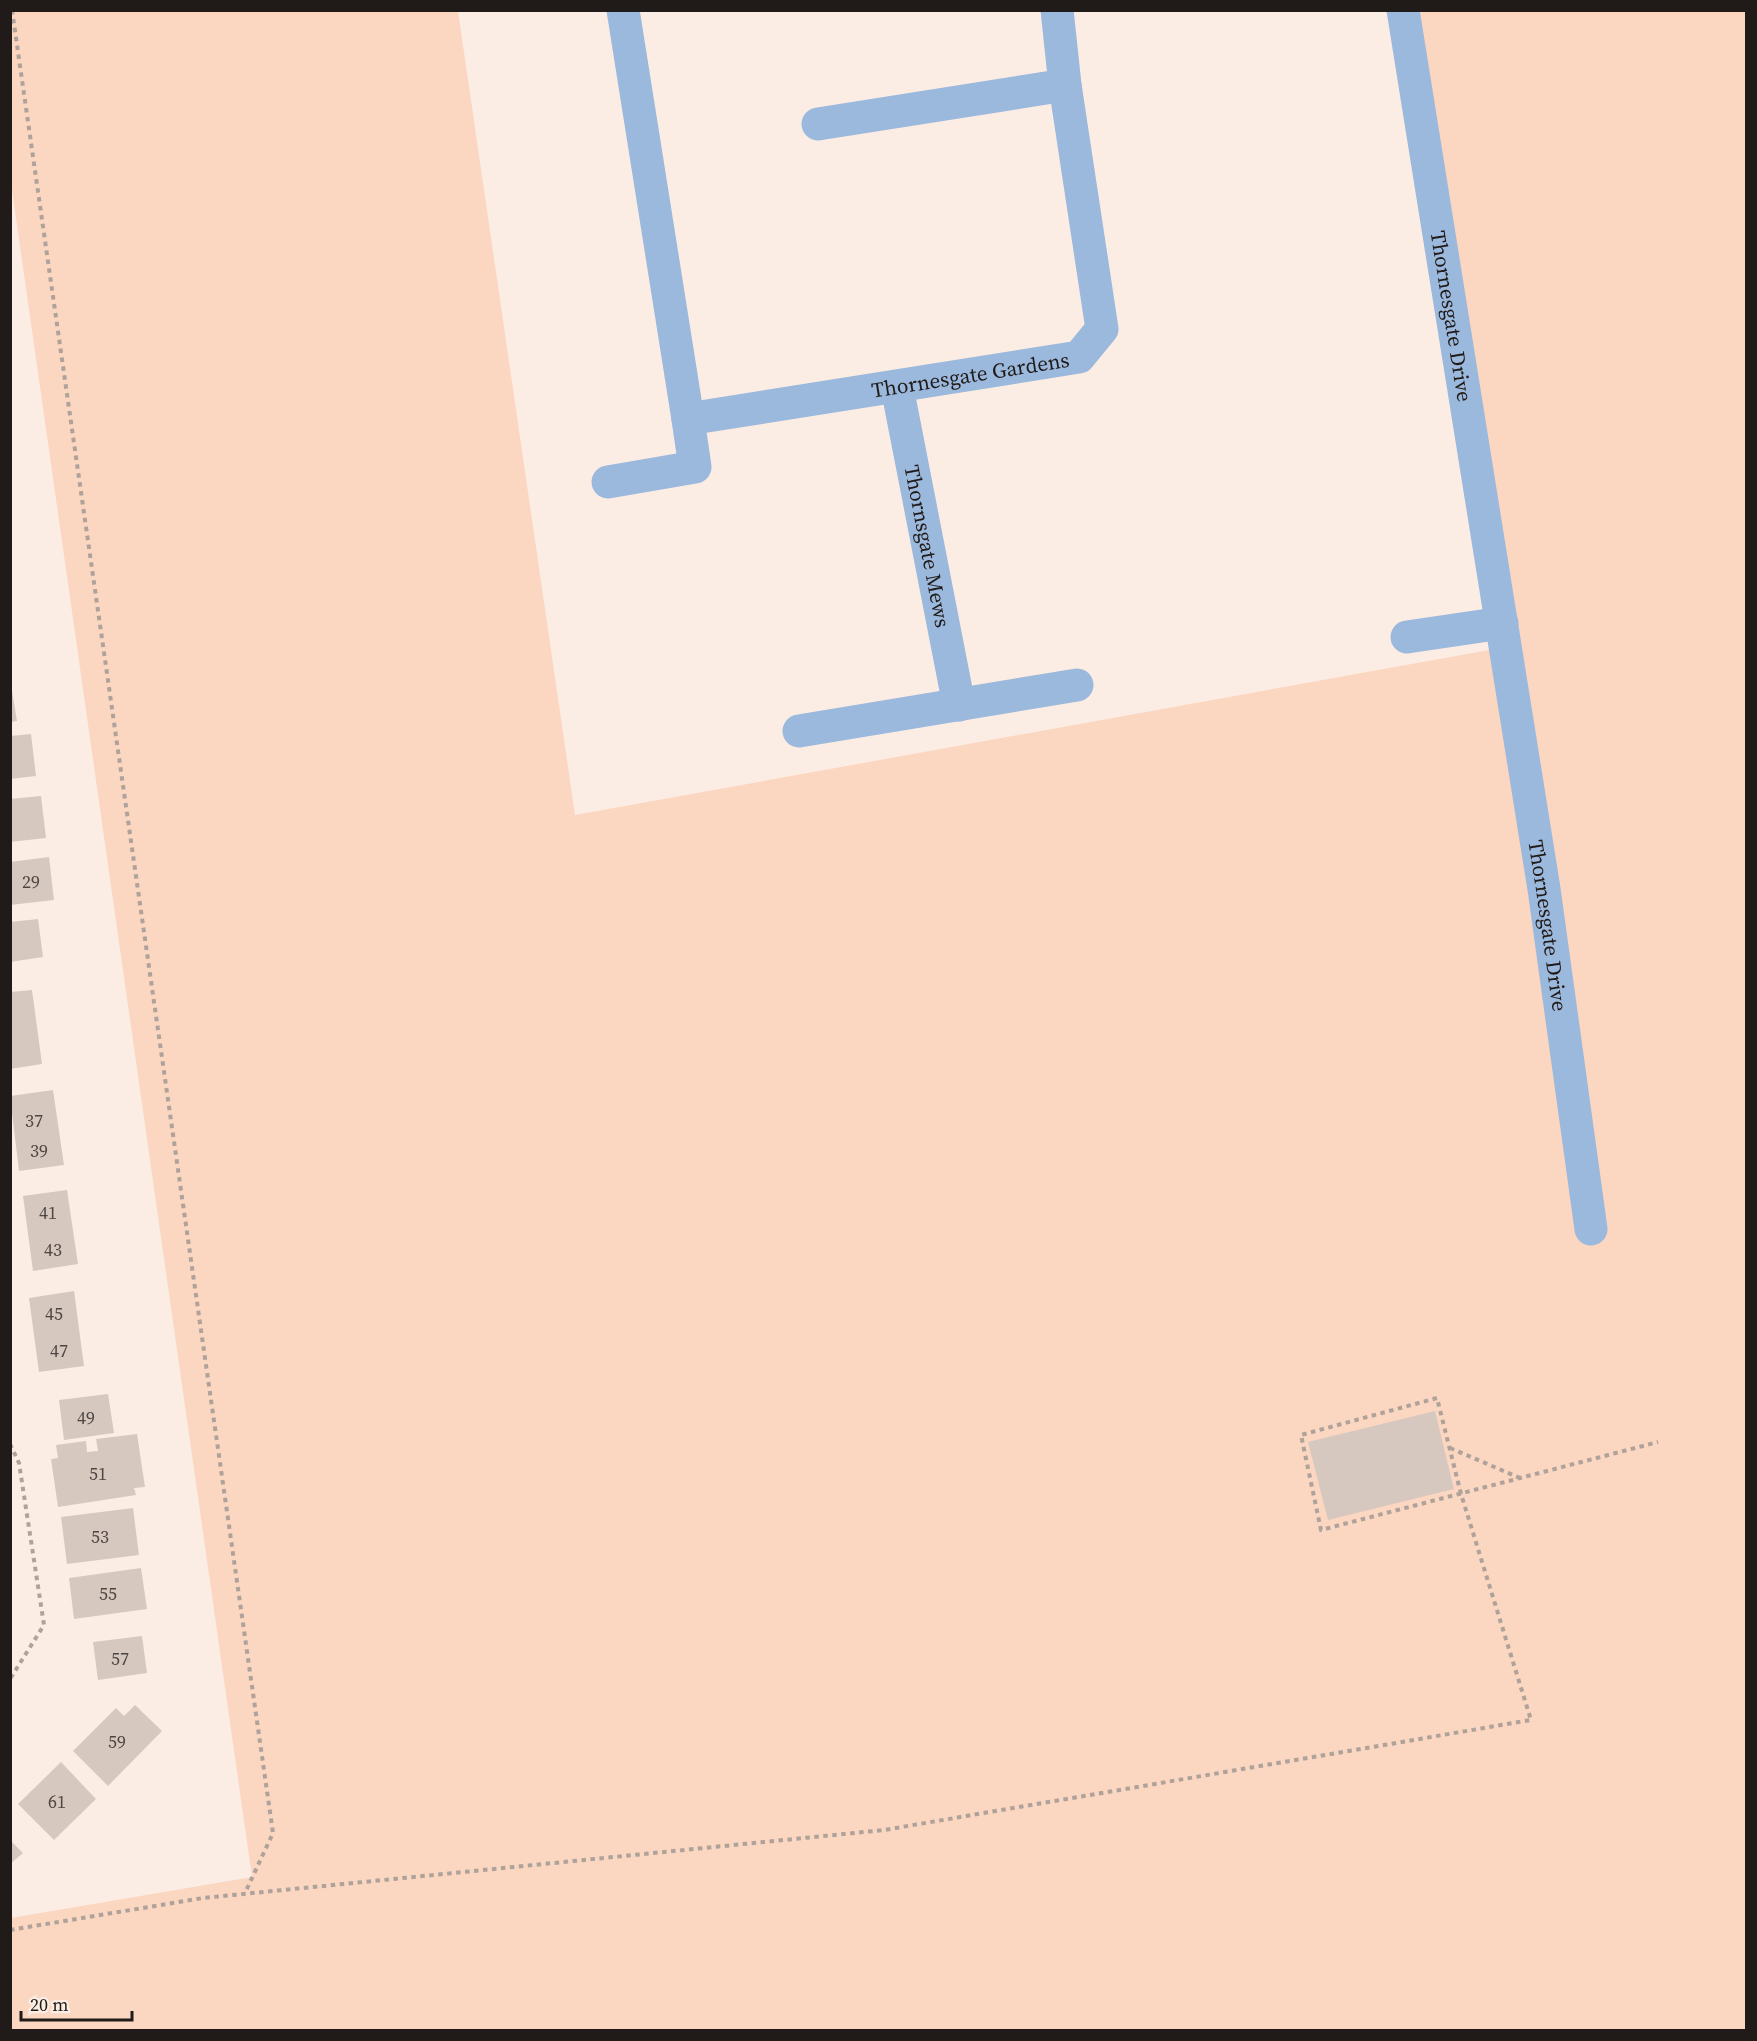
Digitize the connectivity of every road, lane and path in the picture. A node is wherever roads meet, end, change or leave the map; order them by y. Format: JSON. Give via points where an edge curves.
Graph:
{"nodes":[{"id":1,"x":12,"y":10,"type":"edge"},
{"id":2,"x":623,"y":10,"type":"edge"},
{"id":3,"x":1057,"y":10,"type":"edge"},
{"id":4,"x":1403,"y":10,"type":"edge"},
{"id":5,"x":1065,"y":85,"type":"junction"},
{"id":6,"x":818,"y":124,"type":"dead end"},
{"id":7,"x":897,"y":387,"type":"junction"},
{"id":8,"x":688,"y":419,"type":"junction"},
{"id":9,"x":608,"y":482,"type":"dead end"},
{"id":10,"x":1502,"y":623,"type":"junction"},
{"id":11,"x":1407,"y":638,"type":"dead end"},
{"id":12,"x":1077,"y":685,"type":"dead end"},
{"id":13,"x":959,"y":705,"type":"junction"},
{"id":14,"x":799,"y":731,"type":"dead end"},
{"id":15,"x":1591,"y":1229,"type":"dead end"},
{"id":16,"x":1658,"y":1442,"type":"dead end"},
{"id":17,"x":10,"y":1444,"type":"edge"},
{"id":18,"x":1450,"y":1447,"type":"junction"},
{"id":19,"x":1520,"y":1478,"type":"junction"},
{"id":20,"x":1461,"y":1494,"type":"junction"},
{"id":21,"x":10,"y":1679,"type":"edge"},
{"id":22,"x":244,"y":1893,"type":"junction"},
{"id":23,"x":10,"y":1930,"type":"edge"}],
"edges":[{"from":1,"to":22,"type":"path","via":[[273,1833]]},
{"from":2,"to":8,"type":"street"},
{"from":3,"to":5,"type":"street","name":"Thornesgate Gardens"},
{"from":4,"to":10,"type":"street","name":"Thornesgate Drive"},
{"from":5,"to":6,"type":"street"},
{"from":5,"to":7,"type":"street","name":"Thornesgate Gardens","via":[[1102,328],[1079,357]]},
{"from":7,"to":8,"type":"street","name":"Thornesgate Gardens"},
{"from":7,"to":13,"type":"street","name":"Thornsgate Mews"},
{"from":8,"to":9,"type":"street","via":[[695,467]]},
{"from":10,"to":11,"type":"street"},
{"from":10,"to":15,"type":"street","name":"Thornesgate Drive"},
{"from":12,"to":13,"type":"street"},
{"from":13,"to":14,"type":"street"},
{"from":16,"to":19,"type":"path"},
{"from":17,"to":21,"type":"path","via":[[19,1463],[44,1625]]},
{"from":18,"to":19,"type":"path"},
{"from":18,"to":20,"type":"path"},
{"from":18,"to":20,"type":"path","via":[[1437,1398],[1301,1435],[1321,1530]]},
{"from":19,"to":20,"type":"path"},
{"from":20,"to":22,"type":"path","via":[[1531,1720],[884,1830]]},
{"from":22,"to":23,"type":"path"}]}
